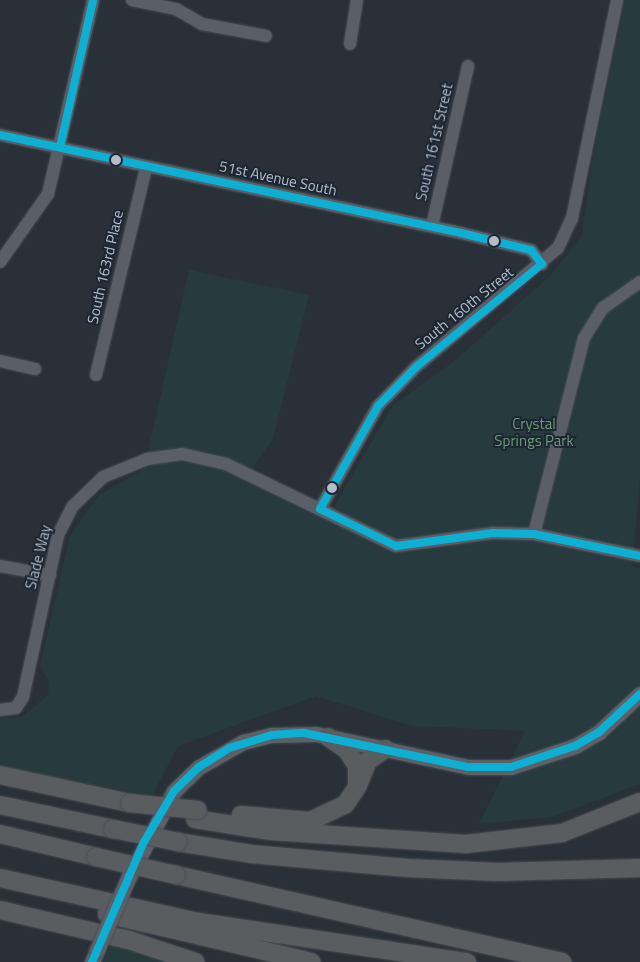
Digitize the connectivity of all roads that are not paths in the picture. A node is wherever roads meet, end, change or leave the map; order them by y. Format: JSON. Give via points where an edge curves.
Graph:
{"nodes":[{"id":1,"x":93,"y":0,"type":"edge"},
{"id":2,"x":132,"y":0,"type":"edge"},
{"id":3,"x":357,"y":0,"type":"edge"},
{"id":4,"x":616,"y":0,"type":"edge"},
{"id":5,"x":266,"y":36,"type":"dead end"},
{"id":6,"x":350,"y":44,"type":"dead end"},
{"id":7,"x":468,"y":66,"type":"dead end"},
{"id":8,"x":0,"y":135,"type":"edge"},
{"id":9,"x":60,"y":147,"type":"junction"},
{"id":10,"x":146,"y":168,"type":"junction"},
{"id":11,"x":432,"y":226,"type":"junction"},
{"id":12,"x":0,"y":262,"type":"edge"},
{"id":13,"x":542,"y":264,"type":"junction"},
{"id":14,"x":640,"y":282,"type":"edge"},
{"id":15,"x":0,"y":361,"type":"edge"},
{"id":16,"x":35,"y":369,"type":"dead end"},
{"id":17,"x":96,"y":375,"type":"dead end"},
{"id":18,"x":320,"y":509,"type":"junction"},
{"id":19,"x":534,"y":534,"type":"junction"},
{"id":20,"x":640,"y":556,"type":"edge"},
{"id":21,"x":0,"y":566,"type":"edge"},
{"id":22,"x":50,"y":575,"type":"junction"},
{"id":23,"x":640,"y":694,"type":"edge"},
{"id":24,"x":0,"y":710,"type":"edge"},
{"id":25,"x":328,"y":737,"type":"junction"},
{"id":26,"x":385,"y":749,"type":"junction"},
{"id":27,"x":0,"y":775,"type":"edge"},
{"id":28,"x":357,"y":786,"type":"junction"},
{"id":29,"x":640,"y":802,"type":"edge"},
{"id":30,"x":0,"y":805,"type":"edge"},
{"id":31,"x":197,"y":815,"type":"junction"},
{"id":32,"x":0,"y":834,"type":"edge"},
{"id":33,"x":640,"y":868,"type":"edge"},
{"id":34,"x":0,"y":878,"type":"edge"},
{"id":35,"x":0,"y":884,"type":"edge"},
{"id":36,"x":0,"y":910,"type":"edge"},
{"id":37,"x":176,"y":931,"type":"junction"},
{"id":38,"x":94,"y":956,"type":"edge"},
{"id":39,"x":195,"y":962,"type":"edge"},
{"id":40,"x":254,"y":962,"type":"edge"},
{"id":41,"x":311,"y":962,"type":"edge"},
{"id":42,"x":467,"y":962,"type":"edge"},
{"id":43,"x":562,"y":962,"type":"edge"}],
"edges":[{"from":1,"to":9,"type":"street"},
{"from":2,"to":5,"type":"street","via":[[176,9],[202,24]]},
{"from":3,"to":6,"type":"street"},
{"from":4,"to":13,"type":"street","name":"South 160th Street","via":[[572,218],[558,248]]},
{"from":7,"to":11,"type":"street","name":"South 161st Street"},
{"from":8,"to":9,"type":"street","name":"51st Avenue South"},
{"from":9,"to":10,"type":"street","name":"51st Avenue South"},
{"from":9,"to":12,"type":"street","via":[[48,194]]},
{"from":10,"to":11,"type":"street","name":"51st Avenue South"},
{"from":10,"to":17,"type":"street","name":"South 163rd Place"},
{"from":11,"to":13,"type":"street","name":"51st Avenue South","via":[[530,250]]},
{"from":13,"to":18,"type":"street","name":"South 160th Street","via":[[416,367],[378,406]]},
{"from":14,"to":19,"type":"street","via":[[603,308],[584,338]]},
{"from":15,"to":16,"type":"street"},
{"from":18,"to":19,"type":"street","name":"Slade Way","via":[[396,546],[493,533]]},
{"from":18,"to":22,"type":"street","name":"Slade Way","via":[[205,457],[147,459],[103,476],[73,506],[58,535]]},
{"from":19,"to":20,"type":"street","name":"Slade Way"},
{"from":21,"to":22,"type":"street"},
{"from":22,"to":24,"type":"street","name":"Slade Way","via":[[24,697],[16,708]]},
{"from":23,"to":26,"type":"main road","via":[[588,739],[524,764],[468,767]]},
{"from":25,"to":26,"type":"main road"},
{"from":25,"to":28,"type":"highway","via":[[355,761]]},
{"from":25,"to":38,"type":"main road","bridge":true,"via":[[287,734],[256,738],[199,767],[174,791],[129,876]]},
{"from":26,"to":28,"type":"highway","via":[[368,761]]},
{"from":27,"to":31,"type":"highway","bridge":true},
{"from":28,"to":31,"type":"highway","via":[[337,812],[310,821]]},
{"from":29,"to":31,"type":"highway","via":[[562,833],[466,844],[271,831]]},
{"from":30,"to":33,"type":"highway","bridge":true,"via":[[251,854],[407,868],[498,872]]},
{"from":32,"to":43,"type":"highway","bridge":true},
{"from":34,"to":42,"type":"highway","via":[[198,922]]},
{"from":35,"to":37,"type":"highway"},
{"from":36,"to":39,"type":"highway","via":[[129,940]]},
{"from":37,"to":40,"type":"highway"},
{"from":37,"to":41,"type":"highway"}]}
